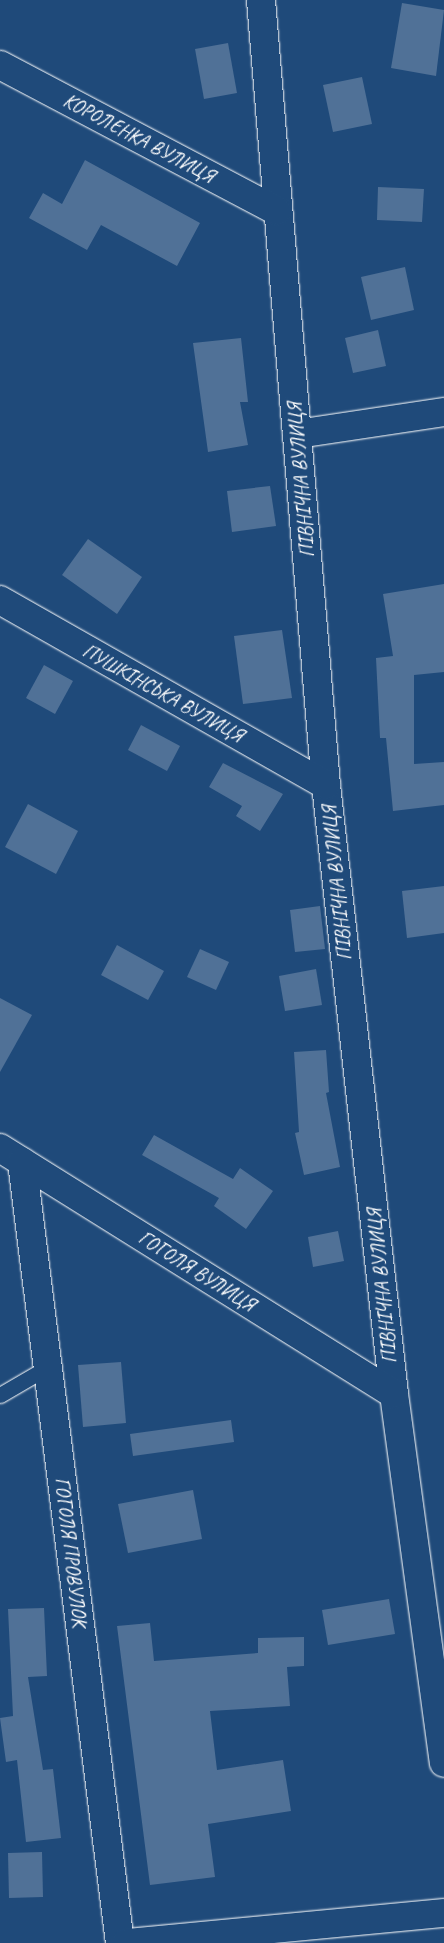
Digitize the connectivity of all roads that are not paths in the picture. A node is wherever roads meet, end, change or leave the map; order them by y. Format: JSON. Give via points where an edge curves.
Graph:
{"nodes":[{"id":1,"x":261,"y":0,"type":"edge"},
{"id":2,"x":0,"y":65,"type":"edge"},
{"id":3,"x":277,"y":211,"type":"junction"},
{"id":4,"x":444,"y":412,"type":"edge"},
{"id":5,"x":297,"y":434,"type":"junction"},
{"id":6,"x":0,"y":600,"type":"edge"},
{"id":7,"x":326,"y":785,"type":"junction"},
{"id":8,"x":11,"y":1155,"type":"edge"},
{"id":9,"x":48,"y":1367,"type":"junction"},
{"id":10,"x":394,"y":1394,"type":"junction"},
{"id":11,"x":0,"y":1395,"type":"edge"},
{"id":12,"x":434,"y":1620,"type":"edge"},
{"id":13,"x":444,"y":1763,"type":"edge"},
{"id":14,"x":444,"y":1913,"type":"edge"},
{"id":15,"x":120,"y":1943,"type":"edge"},
{"id":16,"x":126,"y":1943,"type":"edge"}],
"edges":[{"from":1,"to":3,"type":"street","name":"ПІВНІЧНА ВУЛИЦЯ"},
{"from":2,"to":3,"type":"street","name":"КОРОЛЕНКА ВУЛИЦЯ"},
{"from":3,"to":5,"type":"street","name":"ПІВНІЧНА ВУЛИЦЯ"},
{"from":4,"to":5,"type":"street"},
{"from":5,"to":7,"type":"street","name":"ПІВНІЧНА ВУЛИЦЯ"},
{"from":6,"to":7,"type":"street","name":"ПУШКІНСЬКА ВУЛИЦЯ"},
{"from":7,"to":10,"type":"street","name":"ПІВНІЧНА ВУЛИЦЯ"},
{"from":8,"to":9,"type":"street","name":"ГОГОЛЯ ПРОВУЛОК"},
{"from":8,"to":10,"type":"street","name":"ГОГОЛЯ ВУЛИЦЯ"},
{"from":9,"to":11,"type":"lane"},
{"from":9,"to":15,"type":"street","name":"ГОГОЛЯ ПРОВУЛОК"},
{"from":10,"to":12,"type":"street","name":"ПІВНІЧНА ВУЛИЦЯ"},
{"from":12,"to":13,"type":"street","name":"ПІВНІЧНА ВУЛИЦЯ"},
{"from":14,"to":16,"type":"street"}]}
